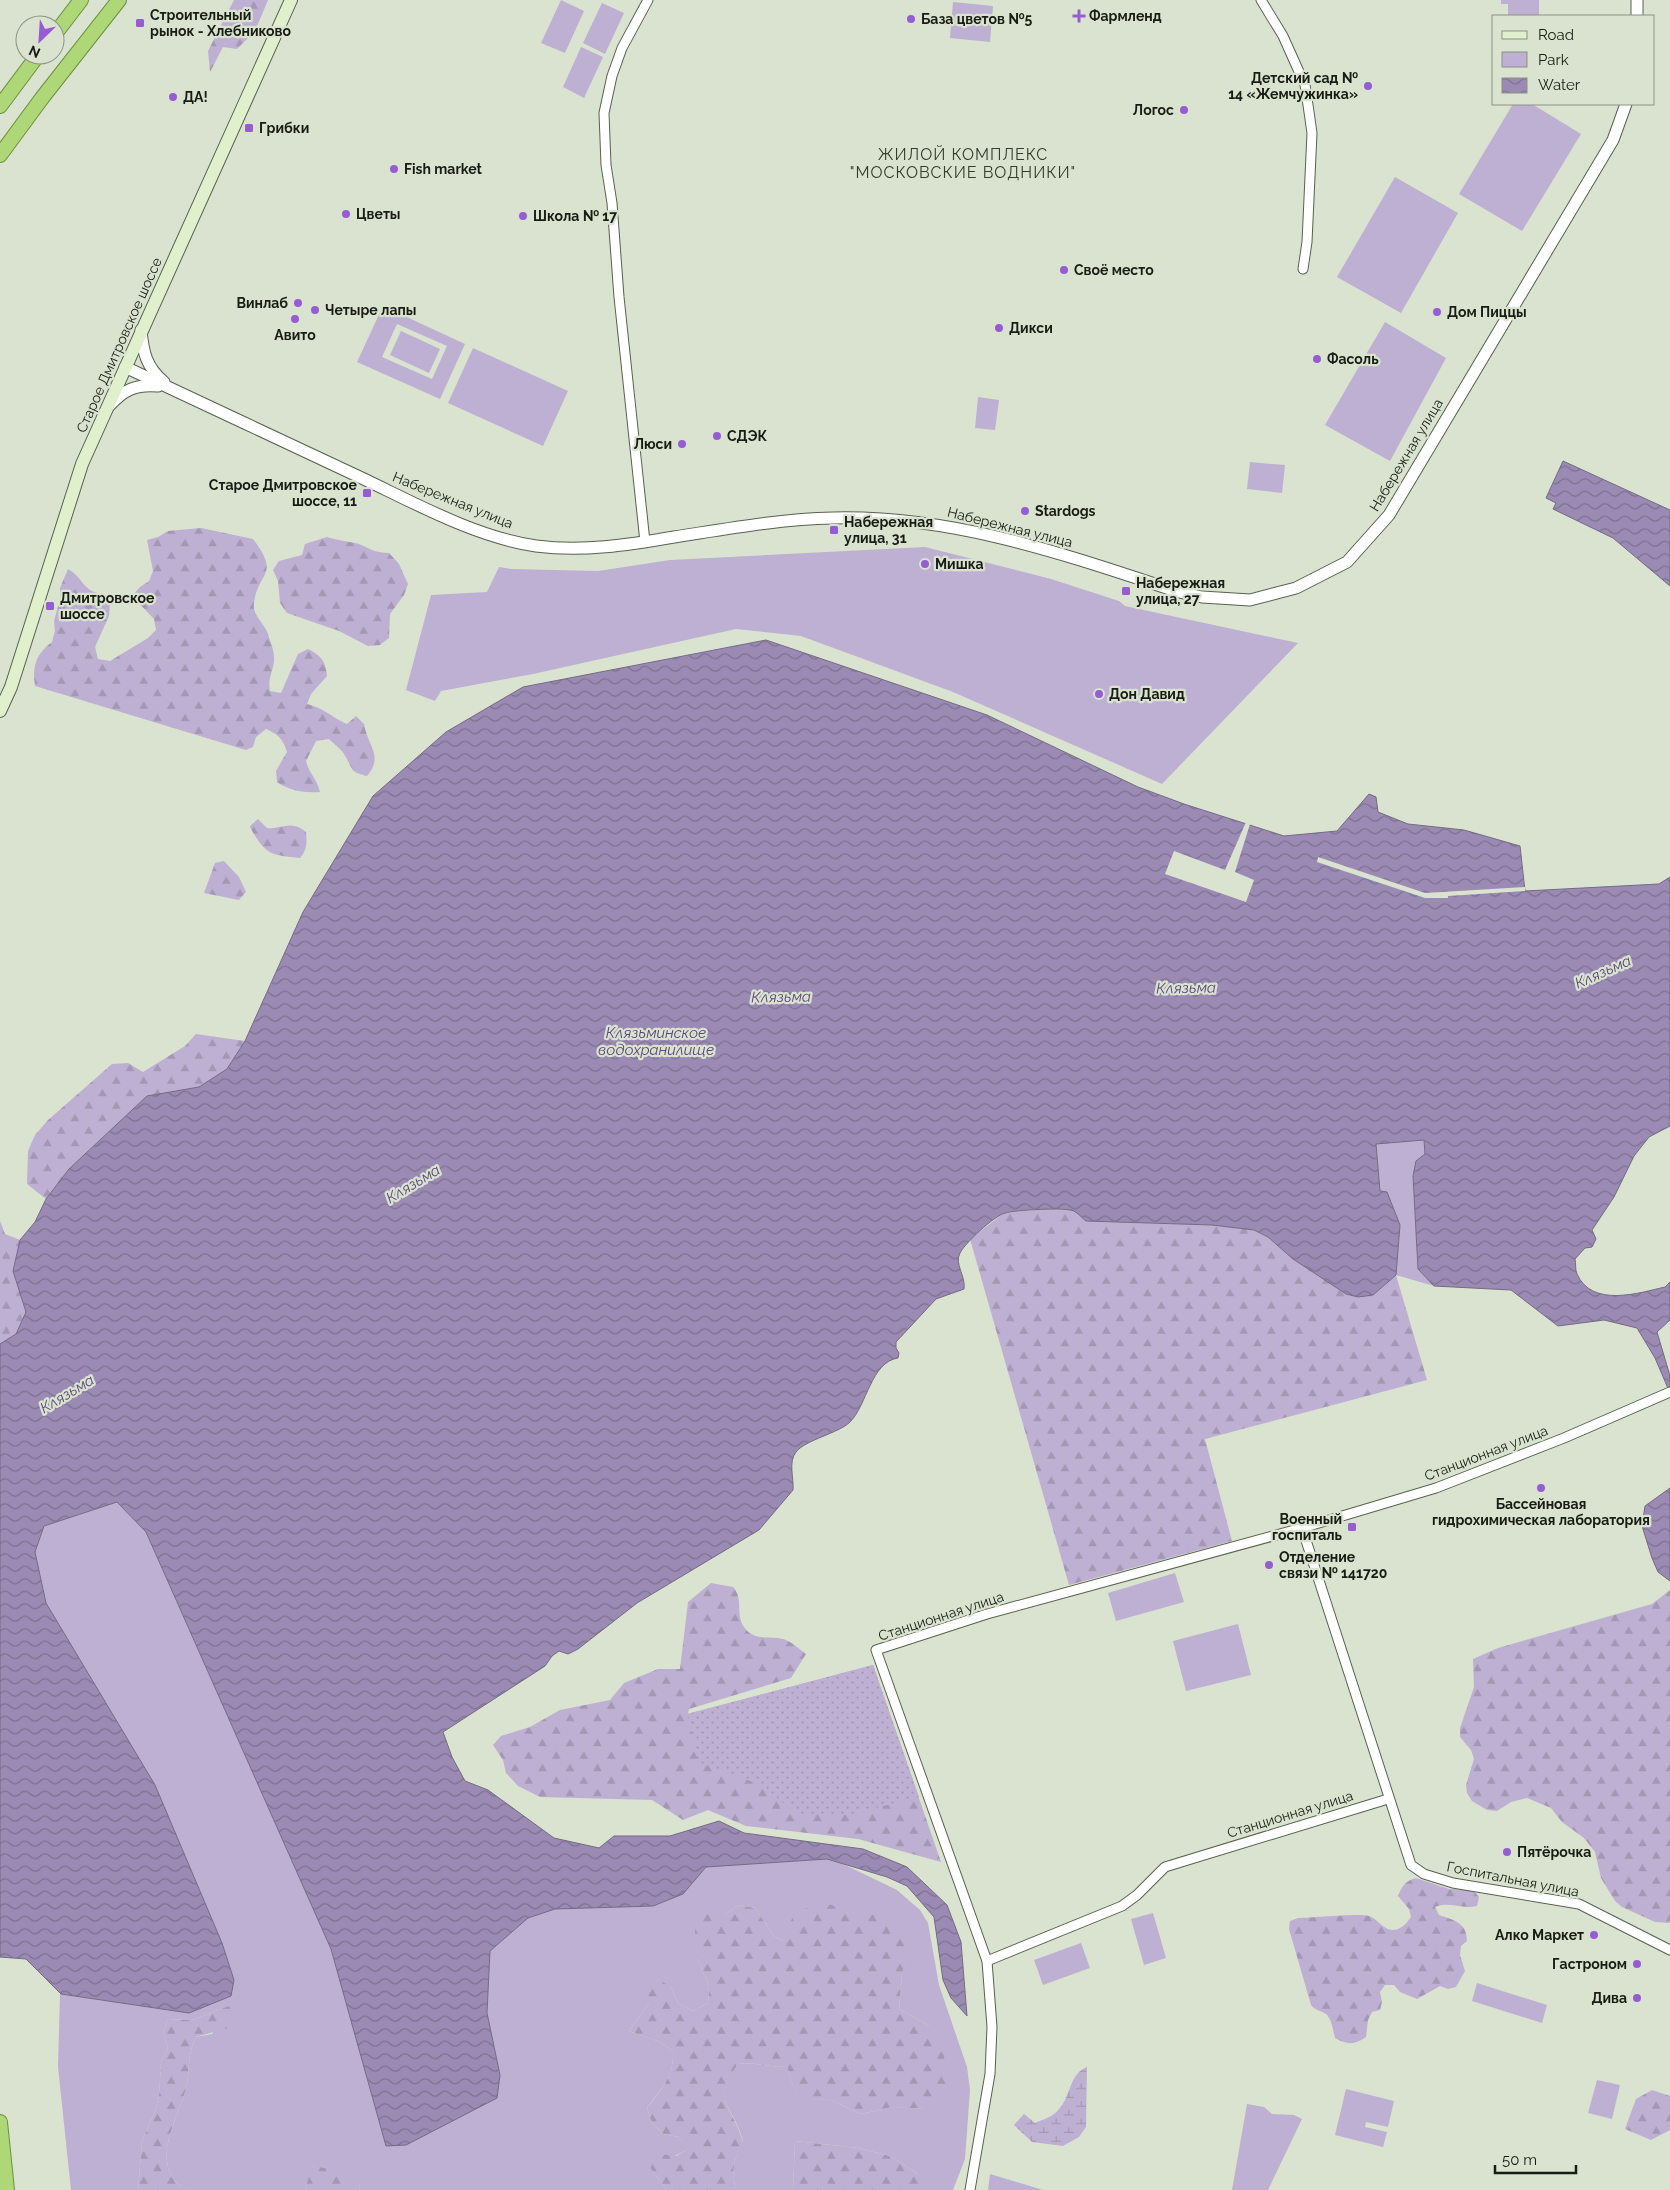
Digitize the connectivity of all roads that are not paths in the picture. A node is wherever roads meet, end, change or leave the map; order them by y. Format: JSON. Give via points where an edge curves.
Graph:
{"nodes":[{"id":1,"x":81,"y":0,"type":"edge"},
{"id":2,"x":119,"y":0,"type":"edge"},
{"id":3,"x":290,"y":0,"type":"edge"},
{"id":4,"x":648,"y":0,"type":"edge"},
{"id":5,"x":1261,"y":0,"type":"edge"},
{"id":6,"x":1637,"y":0,"type":"edge"},
{"id":7,"x":1637,"y":15,"type":"edge"},
{"id":8,"x":65,"y":21,"type":"edge"},
{"id":9,"x":31,"y":65,"type":"edge"},
{"id":10,"x":1626,"y":105,"type":"edge"},
{"id":11,"x":0,"y":106,"type":"edge"},
{"id":12,"x":0,"y":155,"type":"edge"},
{"id":13,"x":1303,"y":269,"type":"dead end"},
{"id":14,"x":141,"y":330,"type":"junction"},
{"id":15,"x":125,"y":367,"type":"junction"},
{"id":16,"x":175,"y":390,"type":"junction"},
{"id":17,"x":104,"y":411,"type":"junction"},
{"id":18,"x":645,"y":542,"type":"junction"},
{"id":19,"x":0,"y":711,"type":"edge"},
{"id":20,"x":1668,"y":1393,"type":"edge"},
{"id":21,"x":1302,"y":1528,"type":"junction"},
{"id":22,"x":1388,"y":1799,"type":"junction"},
{"id":23,"x":1670,"y":1950,"type":"edge"},
{"id":24,"x":987,"y":1961,"type":"junction"},
{"id":25,"x":0,"y":2122,"type":"edge"},
{"id":26,"x":7,"y":2190,"type":"edge"},
{"id":27,"x":970,"y":2190,"type":"edge"}],
"edges":[{"from":1,"to":8,"type":"highway"},
{"from":2,"to":12,"type":"highway"},
{"from":3,"to":14,"type":"main road","name":"Старое Дмитровское шоссе"},
{"from":4,"to":18,"type":"street","via":[[622,48],[604,113],[606,165]]},
{"from":5,"to":13,"type":"street","via":[[1283,36],[1304,85],[1308,105],[1312,133]]},
{"from":6,"to":7,"type":"street"},
{"from":9,"to":11,"type":"highway"},
{"from":10,"to":18,"type":"street","name":"Набережная улица","via":[[1613,140],[1389,515],[1347,562],[1296,588],[1250,600],[1202,597],[990,535],[907,520],[834,518],[783,521]]},
{"from":14,"to":15,"type":"main road","name":"Старое Дмитровское шоссе"},
{"from":14,"to":16,"type":"street","via":[[145,358],[150,368]]},
{"from":15,"to":16,"type":"street","name":"Набережная улица"},
{"from":15,"to":17,"type":"main road","name":"Старое Дмитровское шоссе"},
{"from":16,"to":17,"type":"street","via":[[151,385],[134,386]]},
{"from":16,"to":18,"type":"street","name":"Набережная улица","via":[[400,496],[496,537],[569,550]]},
{"from":17,"to":19,"type":"main road","name":"Старое Дмитровское шоссе","via":[[74,486],[11,687]]},
{"from":20,"to":21,"type":"street","name":"Станционная улица","via":[[1464,1479]]},
{"from":21,"to":22,"type":"street"},
{"from":21,"to":24,"type":"street","name":"Станционная улица","via":[[987,1614],[876,1650]]},
{"from":22,"to":23,"type":"street","name":"Госпитальная улица","via":[[1407,1859],[1424,1874],[1453,1883],[1579,1904]]},
{"from":22,"to":24,"type":"street","name":"Станционная улица","via":[[1165,1867],[1122,1906]]},
{"from":24,"to":27,"type":"street","name":"Станционная улица","via":[[992,2027],[990,2074]]},
{"from":25,"to":26,"type":"highway"}]}
